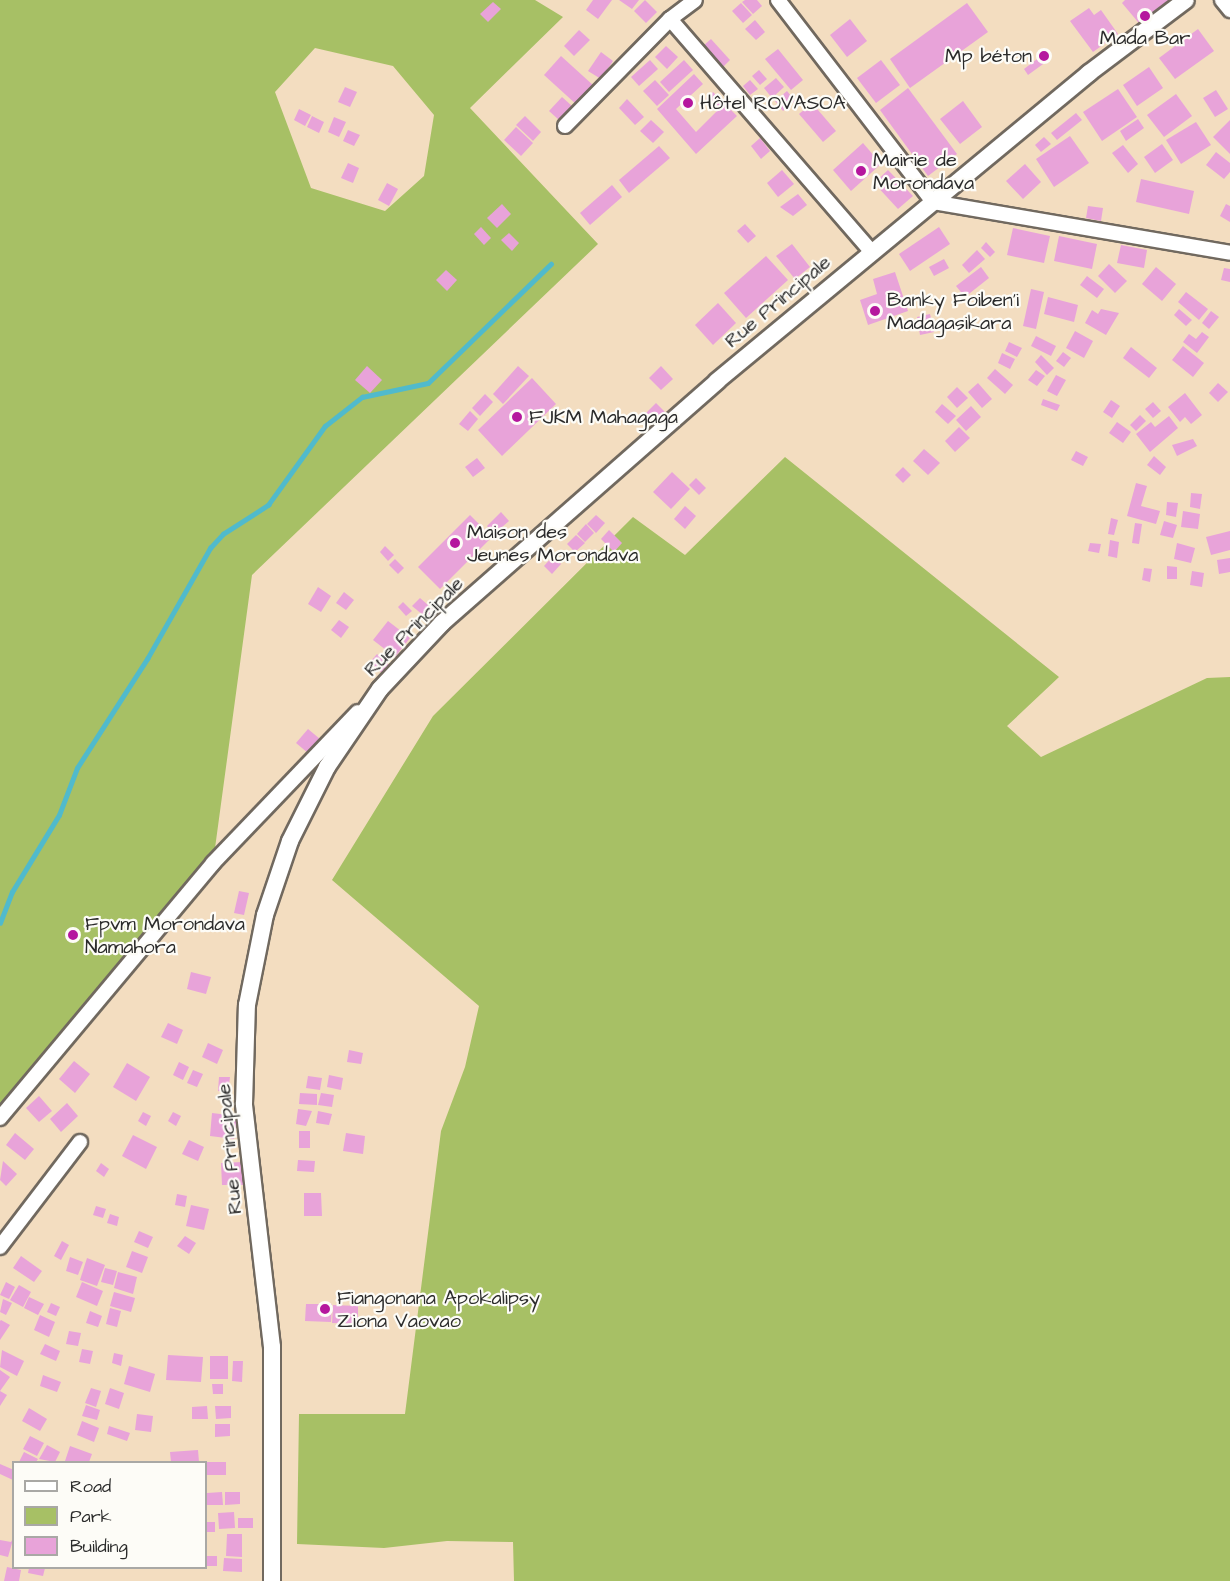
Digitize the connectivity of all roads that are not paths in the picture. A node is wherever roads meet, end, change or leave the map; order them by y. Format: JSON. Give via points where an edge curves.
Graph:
{"nodes":[{"id":1,"x":695,"y":0,"type":"edge"},
{"id":2,"x":778,"y":0,"type":"edge"},
{"id":3,"x":1186,"y":0,"type":"edge"},
{"id":4,"x":1222,"y":0,"type":"edge"},
{"id":5,"x":1230,"y":10,"type":"edge"},
{"id":6,"x":670,"y":19,"type":"junction"},
{"id":7,"x":565,"y":126,"type":"dead end"},
{"id":8,"x":933,"y":202,"type":"junction"},
{"id":9,"x":872,"y":252,"type":"junction"},
{"id":10,"x":1230,"y":253,"type":"edge"},
{"id":11,"x":380,"y":689,"type":"junction"},
{"id":12,"x":0,"y":1118,"type":"edge"},
{"id":13,"x":80,"y":1142,"type":"dead end"},
{"id":14,"x":0,"y":1247,"type":"edge"},
{"id":15,"x":272,"y":1581,"type":"edge"}],
"edges":[{"from":1,"to":6,"type":"street"},
{"from":2,"to":8,"type":"street"},
{"from":3,"to":8,"type":"main road","name":"Rue Principale","via":[[1089,73]]},
{"from":4,"to":5,"type":"street"},
{"from":6,"to":7,"type":"street"},
{"from":6,"to":9,"type":"street"},
{"from":8,"to":9,"type":"main road","name":"Rue Principale"},
{"from":8,"to":10,"type":"street"},
{"from":9,"to":11,"type":"main road","name":"Rue Principale","via":[[717,381],[442,623]]},
{"from":11,"to":12,"type":"street","via":[[213,863]]},
{"from":11,"to":15,"type":"main road","name":"Rue Principale","via":[[327,767],[290,841],[265,915],[247,1005],[244,1104],[272,1347]]},
{"from":13,"to":14,"type":"street"}]}
